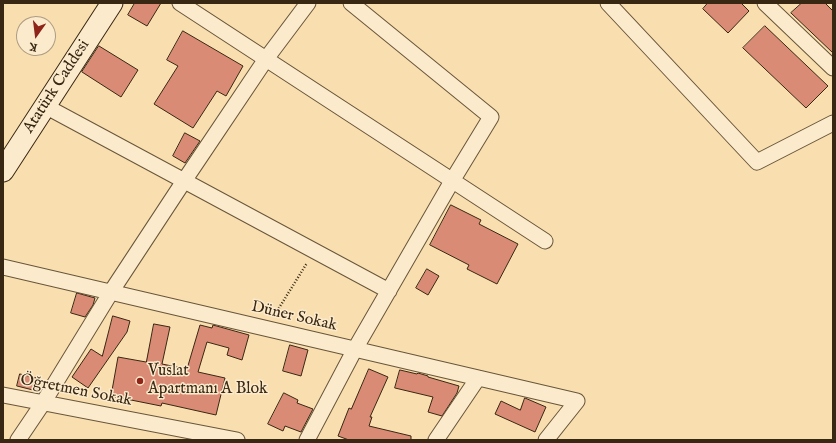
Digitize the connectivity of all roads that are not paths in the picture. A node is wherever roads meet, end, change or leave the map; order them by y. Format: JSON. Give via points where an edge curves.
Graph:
{"nodes":[{"id":1,"x":112,"y":3,"type":"edge"},
{"id":2,"x":180,"y":3,"type":"edge"},
{"id":3,"x":308,"y":3,"type":"edge"},
{"id":4,"x":352,"y":3,"type":"edge"},
{"id":5,"x":608,"y":3,"type":"edge"},
{"id":6,"x":765,"y":3,"type":"edge"},
{"id":7,"x":266,"y":59,"type":"junction"},
{"id":8,"x":833,"y":68,"type":"edge"},
{"id":9,"x":45,"y":106,"type":"junction"},
{"id":10,"x":833,"y":123,"type":"edge"},
{"id":11,"x":3,"y":171,"type":"edge"},
{"id":12,"x":184,"y":181,"type":"junction"},
{"id":13,"x":452,"y":181,"type":"junction"},
{"id":14,"x":545,"y":241,"type":"dead end"},
{"id":15,"x":3,"y":267,"type":"edge"},
{"id":16,"x":389,"y":291,"type":"junction"},
{"id":17,"x":111,"y":292,"type":"junction"},
{"id":18,"x":355,"y":349,"type":"junction"},
{"id":19,"x":478,"y":378,"type":"junction"},
{"id":20,"x":3,"y":395,"type":"edge"},
{"id":21,"x":43,"y":403,"type":"junction"},
{"id":22,"x":188,"y":436,"type":"edge"},
{"id":23,"x":18,"y":440,"type":"edge"},
{"id":24,"x":237,"y":440,"type":"edge"},
{"id":25,"x":308,"y":440,"type":"edge"},
{"id":26,"x":436,"y":440,"type":"edge"},
{"id":27,"x":546,"y":440,"type":"edge"}],
"edges":[{"from":1,"to":9,"type":"street","name":"Atatürk Caddesi"},
{"from":2,"to":7,"type":"street"},
{"from":3,"to":7,"type":"street"},
{"from":4,"to":13,"type":"street","via":[[491,117]]},
{"from":5,"to":10,"type":"street","via":[[757,162]]},
{"from":6,"to":8,"type":"street"},
{"from":7,"to":12,"type":"street"},
{"from":7,"to":13,"type":"street"},
{"from":9,"to":11,"type":"street","name":"Atatürk Caddesi"},
{"from":9,"to":12,"type":"street"},
{"from":12,"to":16,"type":"street"},
{"from":12,"to":17,"type":"street"},
{"from":13,"to":14,"type":"street"},
{"from":13,"to":16,"type":"street"},
{"from":15,"to":17,"type":"street","name":"Düner Sokak"},
{"from":16,"to":18,"type":"street"},
{"from":17,"to":18,"type":"street","name":"Düner Sokak"},
{"from":17,"to":21,"type":"street"},
{"from":18,"to":19,"type":"street","name":"Düner Sokak"},
{"from":18,"to":25,"type":"street"},
{"from":19,"to":26,"type":"street"},
{"from":19,"to":27,"type":"street","name":"Düner Sokak","via":[[577,401]]},
{"from":20,"to":21,"type":"street","name":"Öğretmen Sokak"},
{"from":21,"to":22,"type":"street","name":"Öğretmen Sokak"},
{"from":21,"to":23,"type":"street"},
{"from":22,"to":24,"type":"street","name":"Öğretmen Sokak"}]}
